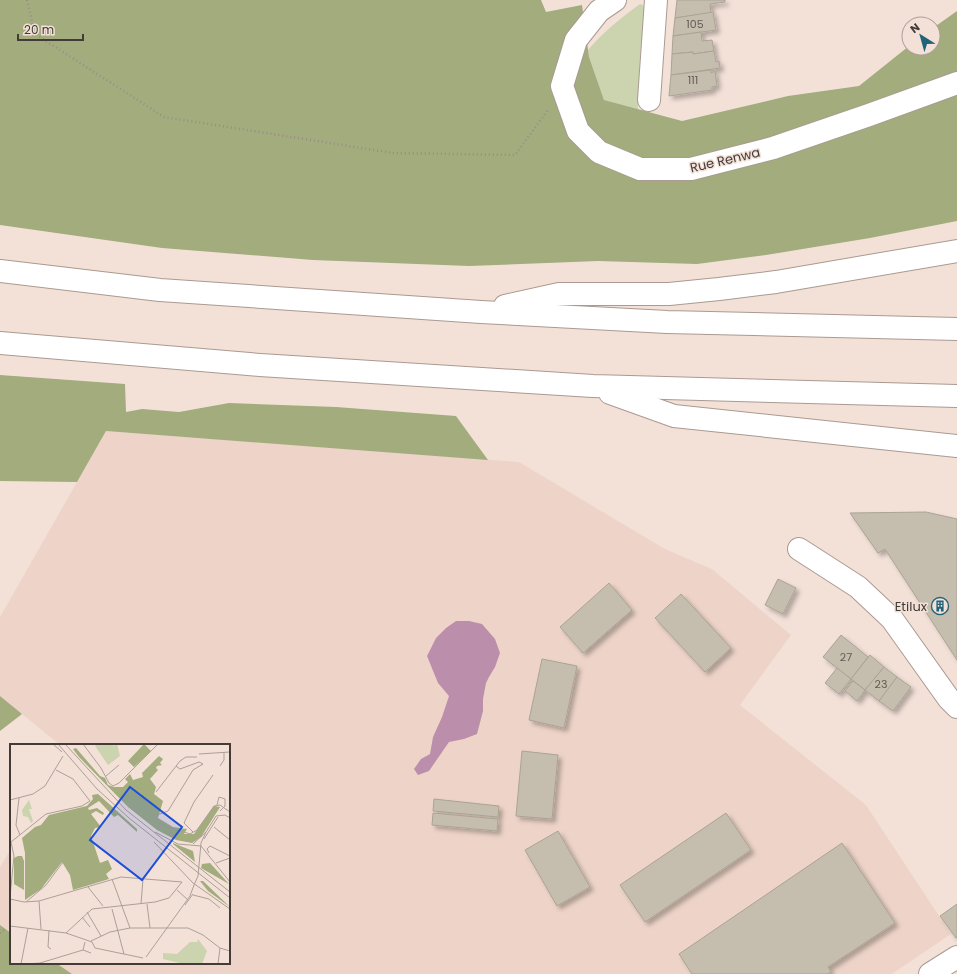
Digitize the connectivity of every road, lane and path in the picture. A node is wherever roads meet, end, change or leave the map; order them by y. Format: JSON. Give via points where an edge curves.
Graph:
{"nodes":[{"id":1,"x":27,"y":0,"type":"edge"},
{"id":2,"x":656,"y":0,"type":"edge"},
{"id":3,"x":607,"y":6,"type":"edge"},
{"id":4,"x":957,"y":83,"type":"edge"},
{"id":5,"x":563,"y":89,"type":"junction"},
{"id":6,"x":649,"y":100,"type":"dead end"},
{"id":7,"x":957,"y":252,"type":"edge"},
{"id":8,"x":0,"y":271,"type":"edge"},
{"id":9,"x":481,"y":312,"type":"junction"},
{"id":10,"x":957,"y":329,"type":"edge"},
{"id":11,"x":0,"y":343,"type":"edge"},
{"id":12,"x":593,"y":386,"type":"junction"},
{"id":13,"x":957,"y":396,"type":"edge"},
{"id":14,"x":957,"y":446,"type":"edge"},
{"id":15,"x":799,"y":549,"type":"dead end"},
{"id":16,"x":957,"y":707,"type":"edge"},
{"id":17,"x":5,"y":929,"type":"dead end"},
{"id":18,"x":0,"y":933,"type":"edge"},
{"id":19,"x":957,"y":957,"type":"edge"},
{"id":20,"x":930,"y":974,"type":"edge"}],
"edges":[{"from":1,"to":5,"type":"path","via":[[35,34],[164,116],[393,153],[515,155]]},
{"from":2,"to":6,"type":"main road"},
{"from":3,"to":5,"type":"main road","via":[[576,40]]},
{"from":4,"to":5,"type":"main road","name":"Rue Renwa","via":[[774,148],[691,169],[640,169],[600,152],[578,131]]},
{"from":7,"to":9,"type":"main road","via":[[776,282],[683,293],[559,294]]},
{"from":8,"to":9,"type":"main road","via":[[160,290]]},
{"from":9,"to":10,"type":"main road","via":[[667,322]]},
{"from":11,"to":12,"type":"main road","via":[[260,365]]},
{"from":12,"to":13,"type":"main road"},
{"from":12,"to":14,"type":"main road","via":[[674,416]]},
{"from":15,"to":16,"type":"main road","via":[[858,588],[892,619]]},
{"from":17,"to":18,"type":"path"},
{"from":19,"to":20,"type":"main road"}]}
